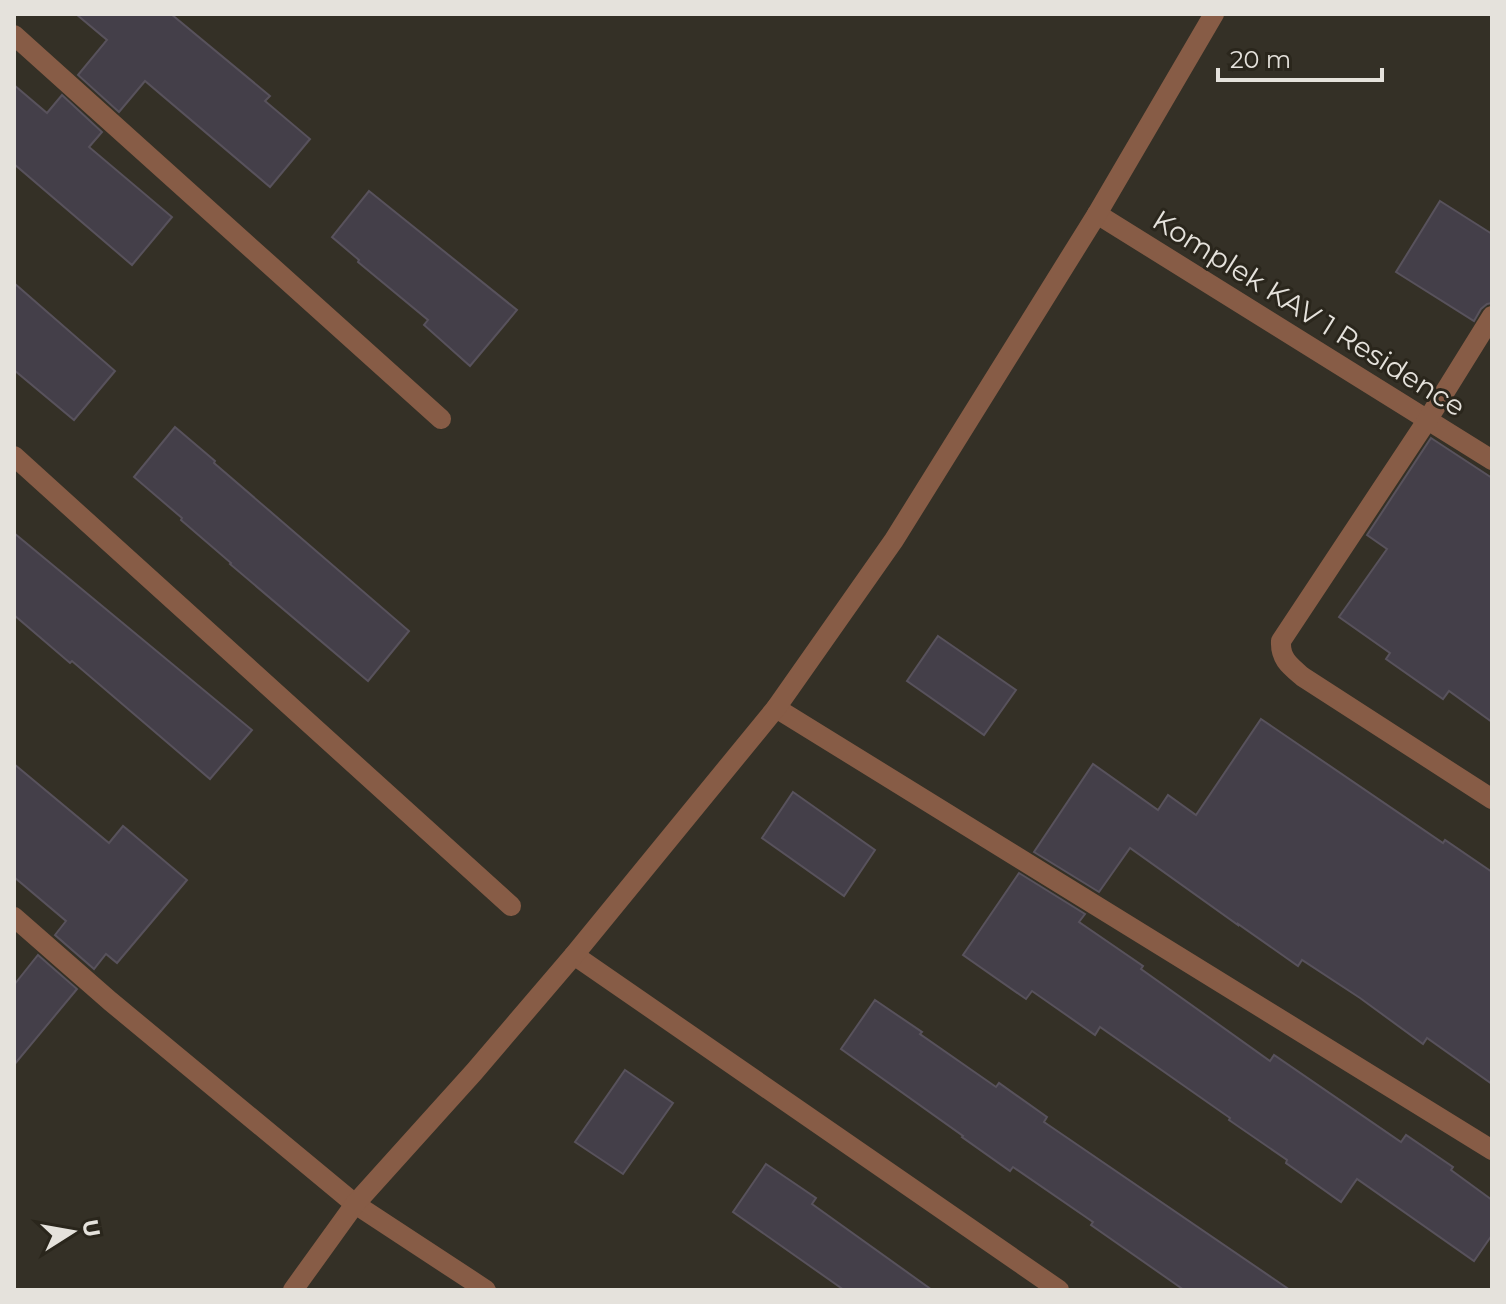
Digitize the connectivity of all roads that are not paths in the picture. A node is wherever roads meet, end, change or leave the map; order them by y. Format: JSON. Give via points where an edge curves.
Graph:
{"nodes":[{"id":1,"x":1214,"y":14,"type":"edge"},
{"id":2,"x":14,"y":35,"type":"edge"},
{"id":3,"x":1097,"y":214,"type":"junction"},
{"id":4,"x":1492,"y":316,"type":"edge"},
{"id":5,"x":441,"y":419,"type":"dead end"},
{"id":6,"x":1428,"y":419,"type":"junction"},
{"id":7,"x":14,"y":456,"type":"edge"},
{"id":8,"x":1492,"y":460,"type":"edge"},
{"id":9,"x":776,"y":708,"type":"junction"},
{"id":10,"x":1492,"y":799,"type":"edge"},
{"id":11,"x":511,"y":906,"type":"dead end"},
{"id":12,"x":14,"y":917,"type":"edge"},
{"id":13,"x":574,"y":955,"type":"junction"},
{"id":14,"x":1492,"y":1150,"type":"edge"},
{"id":15,"x":355,"y":1204,"type":"junction"},
{"id":16,"x":293,"y":1290,"type":"edge"},
{"id":17,"x":486,"y":1290,"type":"edge"},
{"id":18,"x":1059,"y":1290,"type":"edge"}],
"edges":[{"from":1,"to":3,"type":"street"},
{"from":2,"to":5,"type":"street"},
{"from":3,"to":6,"type":"street","name":"Komplek KAV 1 Residence"},
{"from":3,"to":9,"type":"street","via":[[894,540]]},
{"from":4,"to":6,"type":"street"},
{"from":6,"to":8,"type":"street","name":"Komplek KAV 1 Residence"},
{"from":6,"to":10,"type":"street","via":[[1281,641],[1282,657],[1303,677]]},
{"from":7,"to":11,"type":"street"},
{"from":9,"to":13,"type":"street"},
{"from":9,"to":14,"type":"street"},
{"from":12,"to":15,"type":"street"},
{"from":13,"to":15,"type":"street"},
{"from":13,"to":18,"type":"street"},
{"from":15,"to":16,"type":"street"},
{"from":15,"to":17,"type":"street"}]}
